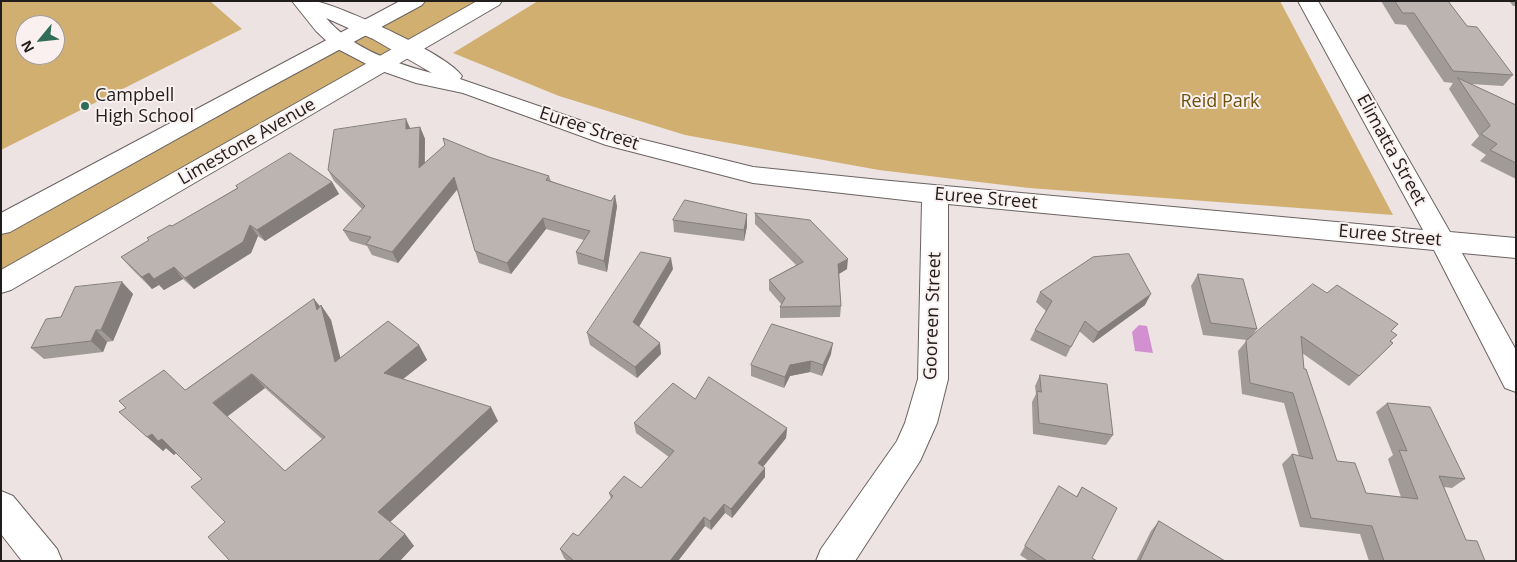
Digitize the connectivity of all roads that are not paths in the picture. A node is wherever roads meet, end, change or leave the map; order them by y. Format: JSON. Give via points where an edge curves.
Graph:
{"nodes":[{"id":1,"x":415,"y":1,"type":"edge"},
{"id":2,"x":492,"y":1,"type":"edge"},
{"id":3,"x":1308,"y":1,"type":"edge"},
{"id":4,"x":303,"y":2,"type":"edge"},
{"id":5,"x":366,"y":27,"type":"junction"},
{"id":6,"x":339,"y":42,"type":"junction"},
{"id":7,"x":408,"y":50,"type":"junction"},
{"id":8,"x":384,"y":64,"type":"junction"},
{"id":9,"x":469,"y":88,"type":"junction"},
{"id":10,"x":935,"y":194,"type":"junction"},
{"id":11,"x":1,"y":225,"type":"edge"},
{"id":12,"x":1442,"y":241,"type":"junction"},
{"id":13,"x":1516,"y":248,"type":"edge"},
{"id":14,"x":1,"y":283,"type":"edge"},
{"id":15,"x":1516,"y":378,"type":"edge"},
{"id":16,"x":1,"y":507,"type":"edge"},
{"id":17,"x":44,"y":561,"type":"edge"},
{"id":18,"x":834,"y":561,"type":"edge"}],
"edges":[{"from":1,"to":5,"type":"street"},
{"from":2,"to":7,"type":"street","name":"Limestone Avenue"},
{"from":3,"to":12,"type":"street","name":"Elimatta Street"},
{"from":4,"to":5,"type":"street","name":"Euree Street"},
{"from":4,"to":6,"type":"street","name":"Euree Street"},
{"from":5,"to":6,"type":"street"},
{"from":5,"to":7,"type":"street","name":"Euree Street"},
{"from":6,"to":8,"type":"street","name":"Euree Street"},
{"from":6,"to":11,"type":"street"},
{"from":7,"to":8,"type":"street","name":"Limestone Avenue"},
{"from":7,"to":9,"type":"street","name":"Euree Street"},
{"from":8,"to":9,"type":"street","name":"Euree Street","via":[[424,78]]},
{"from":8,"to":14,"type":"street","name":"Limestone Avenue"},
{"from":9,"to":10,"type":"street","name":"Euree Street","via":[[614,140],[753,175]]},
{"from":10,"to":12,"type":"street","name":"Euree Street"},
{"from":10,"to":18,"type":"street","name":"Gooreen Street","via":[[933,379],[921,423],[909,451]]},
{"from":12,"to":13,"type":"street","name":"Euree Street"},
{"from":12,"to":15,"type":"street","name":"Elimatta Street"},
{"from":16,"to":17,"type":"street"}]}
